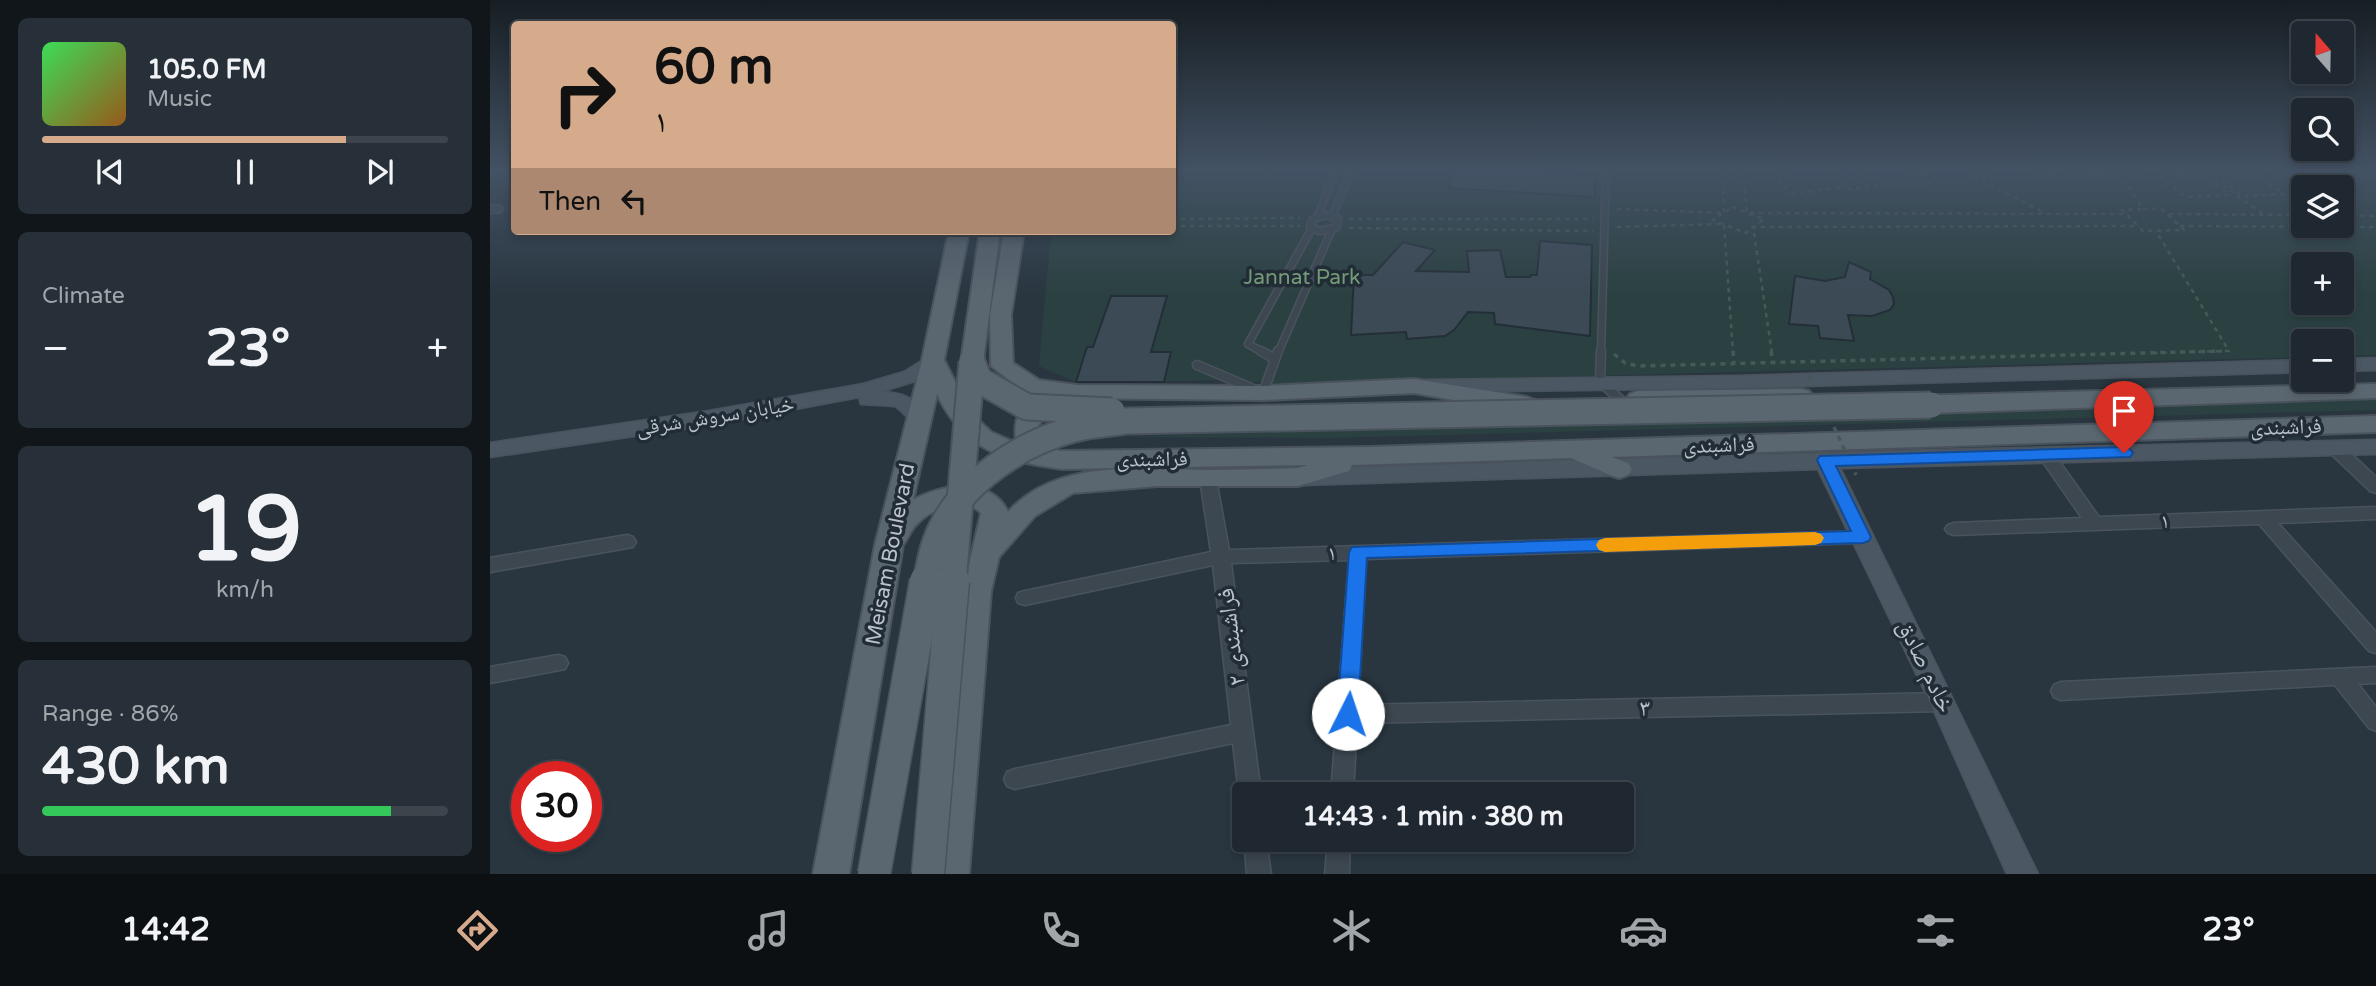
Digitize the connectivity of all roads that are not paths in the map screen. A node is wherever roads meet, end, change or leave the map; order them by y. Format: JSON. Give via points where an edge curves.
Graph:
{"nodes":[{"id":1,"x":1318,"y":212,"type":"edge"},
{"id":2,"x":1337,"y":212,"type":"edge"},
{"id":3,"x":1605,"y":212,"type":"edge"},
{"id":4,"x":1316,"y":217,"type":"junction"},
{"id":5,"x":1335,"y":218,"type":"junction"},
{"id":6,"x":1311,"y":227,"type":"junction"},
{"id":7,"x":1334,"y":228,"type":"junction"},
{"id":8,"x":958,"y":235,"type":"edge"},
{"id":9,"x":989,"y":235,"type":"edge"},
{"id":10,"x":1013,"y":235,"type":"edge"},
{"id":11,"x":1275,"y":359,"type":"junction"},
{"id":12,"x":933,"y":360,"type":"junction"},
{"id":13,"x":972,"y":362,"type":"junction"},
{"id":14,"x":2376,"y":364,"type":"edge"},
{"id":15,"x":1197,"y":365,"type":"dead end"},
{"id":16,"x":2354,"y":365,"type":"edge"},
{"id":17,"x":2291,"y":366,"type":"edge"},
{"id":18,"x":1600,"y":382,"type":"junction"},
{"id":19,"x":1413,"y":386,"type":"junction"},
{"id":20,"x":2376,"y":391,"type":"edge"},
{"id":21,"x":1077,"y":392,"type":"junction"},
{"id":22,"x":1263,"y":393,"type":"junction"},
{"id":23,"x":1621,"y":400,"type":"junction"},
{"id":24,"x":1527,"y":405,"type":"junction"},
{"id":25,"x":1931,"y":405,"type":"junction"},
{"id":26,"x":785,"y":406,"type":"junction"},
{"id":27,"x":918,"y":417,"type":"junction"},
{"id":28,"x":2376,"y":424,"type":"edge"},
{"id":29,"x":2376,"y":446,"type":"edge"},
{"id":30,"x":2335,"y":447,"type":"junction"},
{"id":31,"x":490,"y":450,"type":"edge"},
{"id":32,"x":1571,"y":450,"type":"junction"},
{"id":33,"x":2046,"y":455,"type":"junction"},
{"id":34,"x":1370,"y":456,"type":"junction"},
{"id":35,"x":1062,"y":460,"type":"junction"},
{"id":36,"x":1825,"y":460,"type":"junction"},
{"id":37,"x":1619,"y":469,"type":"junction"},
{"id":38,"x":1298,"y":477,"type":"junction"},
{"id":39,"x":1208,"y":479,"type":"junction"},
{"id":40,"x":2376,"y":486,"type":"edge"},
{"id":41,"x":2376,"y":513,"type":"edge"},
{"id":42,"x":2264,"y":518,"type":"junction"},
{"id":43,"x":2095,"y":524,"type":"junction"},
{"id":44,"x":1954,"y":529,"type":"dead end"},
{"id":45,"x":1863,"y":537,"type":"junction"},
{"id":46,"x":627,"y":542,"type":"dead end"},
{"id":47,"x":889,"y":545,"type":"junction"},
{"id":48,"x":1358,"y":552,"type":"junction"},
{"id":49,"x":985,"y":555,"type":"junction"},
{"id":50,"x":1221,"y":557,"type":"junction"},
{"id":51,"x":490,"y":565,"type":"edge"},
{"id":52,"x":1025,"y":598,"type":"dead end"},
{"id":53,"x":2376,"y":645,"type":"edge"},
{"id":54,"x":558,"y":663,"type":"dead end"},
{"id":55,"x":490,"y":675,"type":"edge"},
{"id":56,"x":2376,"y":675,"type":"edge"},
{"id":57,"x":2340,"y":677,"type":"junction"},
{"id":58,"x":2061,"y":691,"type":"dead end"},
{"id":59,"x":1943,"y":702,"type":"junction"},
{"id":60,"x":1348,"y":714,"type":"junction"},
{"id":61,"x":2376,"y":722,"type":"edge"},
{"id":62,"x":1242,"y":732,"type":"junction"},
{"id":63,"x":1015,"y":779,"type":"dead end"},
{"id":64,"x":1248,"y":782,"type":"edge"},
{"id":65,"x":1343,"y":782,"type":"edge"},
{"id":66,"x":1256,"y":852,"type":"edge"},
{"id":67,"x":1338,"y":852,"type":"edge"},
{"id":68,"x":831,"y":874,"type":"edge"},
{"id":69,"x":874,"y":874,"type":"edge"},
{"id":70,"x":928,"y":874,"type":"edge"},
{"id":71,"x":951,"y":874,"type":"edge"},
{"id":72,"x":1259,"y":874,"type":"edge"},
{"id":73,"x":1337,"y":874,"type":"edge"},
{"id":74,"x":2023,"y":874,"type":"edge"}],
"edges":[{"from":1,"to":4,"type":"lane"},
{"from":2,"to":5,"type":"lane"},
{"from":3,"to":18,"type":"lane"},
{"from":4,"to":5,"type":"lane"},
{"from":4,"to":6,"type":"lane"},
{"from":5,"to":7,"type":"lane","via":[[1339,224]]},
{"from":6,"to":7,"type":"lane","via":[[1320,231]]},
{"from":6,"to":11,"type":"lane","via":[[1248,344]]},
{"from":7,"to":11,"type":"lane"},
{"from":8,"to":12,"type":"main road","name":"Meisam Boulevard"},
{"from":9,"to":13,"type":"main road"},
{"from":10,"to":21,"type":"main road","via":[[998,345],[1002,366],[1033,387]]},
{"from":11,"to":22,"type":"lane"},
{"from":12,"to":26,"type":"main road","name":"خیابان سروش شرقی","via":[[892,384]]},
{"from":12,"to":27,"type":"main road","name":"Meisam Boulevard"},
{"from":12,"to":35,"type":"main road","name":"فراشبندی","via":[[962,418],[980,438],[1031,456]]},
{"from":13,"to":24,"type":"main road","bridge":true,"via":[[979,380],[992,390],[1027,407],[1050,410]]},
{"from":13,"to":70,"type":"main road","bridge":true},
{"from":14,"to":16,"type":"main road"},
{"from":15,"to":22,"type":"lane"},
{"from":17,"to":18,"type":"main road"},
{"from":18,"to":19,"type":"main road"},
{"from":18,"to":23,"type":"lane"},
{"from":19,"to":22,"type":"main road"},
{"from":19,"to":24,"type":"main road"},
{"from":20,"to":25,"type":"main road","name":"فراشبندی"},
{"from":21,"to":22,"type":"main road"},
{"from":21,"to":35,"type":"main road","via":[[1049,401],[1030,415],[1025,432],[1032,448]]},
{"from":23,"to":24,"type":"main road"},
{"from":23,"to":25,"type":"main road","via":[[1811,396]]},
{"from":25,"to":69,"type":"main road","bridge":true,"via":[[1126,421],[1044,439],[983,478],[946,519],[932,549]]},
{"from":26,"to":27,"type":"main road","via":[[890,398],[904,401]]},
{"from":26,"to":31,"type":"main road","name":"خیابان سروش شرقی"},
{"from":27,"to":47,"type":"main road","name":"Meisam Boulevard"},
{"from":28,"to":32,"type":"main road","name":"فراشبندی"},
{"from":29,"to":30,"type":"main road","name":"فراشبندی"},
{"from":30,"to":33,"type":"main road","name":"فراشبندی"},
{"from":30,"to":40,"type":"street"},
{"from":32,"to":34,"type":"main road","name":"فراشبندی"},
{"from":32,"to":37,"type":"main road"},
{"from":33,"to":36,"type":"main road","name":"فراشبندی"},
{"from":33,"to":43,"type":"street"},
{"from":34,"to":35,"type":"main road","name":"فراشبندی"},
{"from":34,"to":38,"type":"main road"},
{"from":36,"to":37,"type":"main road","name":"فراشبندی"},
{"from":36,"to":45,"type":"main road","name":"خادم صادق"},
{"from":37,"to":38,"type":"main road","name":"فراشبندی"},
{"from":38,"to":39,"type":"main road"},
{"from":39,"to":49,"type":"main road","via":[[1157,477],[1067,485],[1026,509]]},
{"from":39,"to":50,"type":"street","name":"۲ فراشبندی"},
{"from":41,"to":42,"type":"street","name":"۱"},
{"from":42,"to":43,"type":"street","name":"۱"},
{"from":42,"to":53,"type":"street"},
{"from":43,"to":44,"type":"street","name":"۱"},
{"from":45,"to":48,"type":"street","name":"۱"},
{"from":45,"to":59,"type":"main road","name":"خادم صادق"},
{"from":46,"to":51,"type":"street"},
{"from":47,"to":49,"type":"main road","via":[[905,520],[925,505],[959,495],[977,496],[995,511]]},
{"from":47,"to":68,"type":"main road","name":"Meisam Boulevard"},
{"from":48,"to":50,"type":"street","name":"۱"},
{"from":48,"to":60,"type":"street"},
{"from":49,"to":71,"type":"main road","via":[[977,591]]},
{"from":50,"to":52,"type":"street","name":"۱"},
{"from":50,"to":62,"type":"street","name":"۲ فراشبندی"},
{"from":54,"to":55,"type":"street"},
{"from":56,"to":57,"type":"street"},
{"from":57,"to":58,"type":"street"},
{"from":57,"to":61,"type":"street"},
{"from":59,"to":60,"type":"street","name":"۳"},
{"from":59,"to":74,"type":"main road","name":"خادم صادق"},
{"from":60,"to":65,"type":"street"},
{"from":62,"to":63,"type":"street"},
{"from":62,"to":64,"type":"street","name":"۲ فراشبندی"},
{"from":66,"to":72,"type":"street"},
{"from":67,"to":73,"type":"street"}]}
